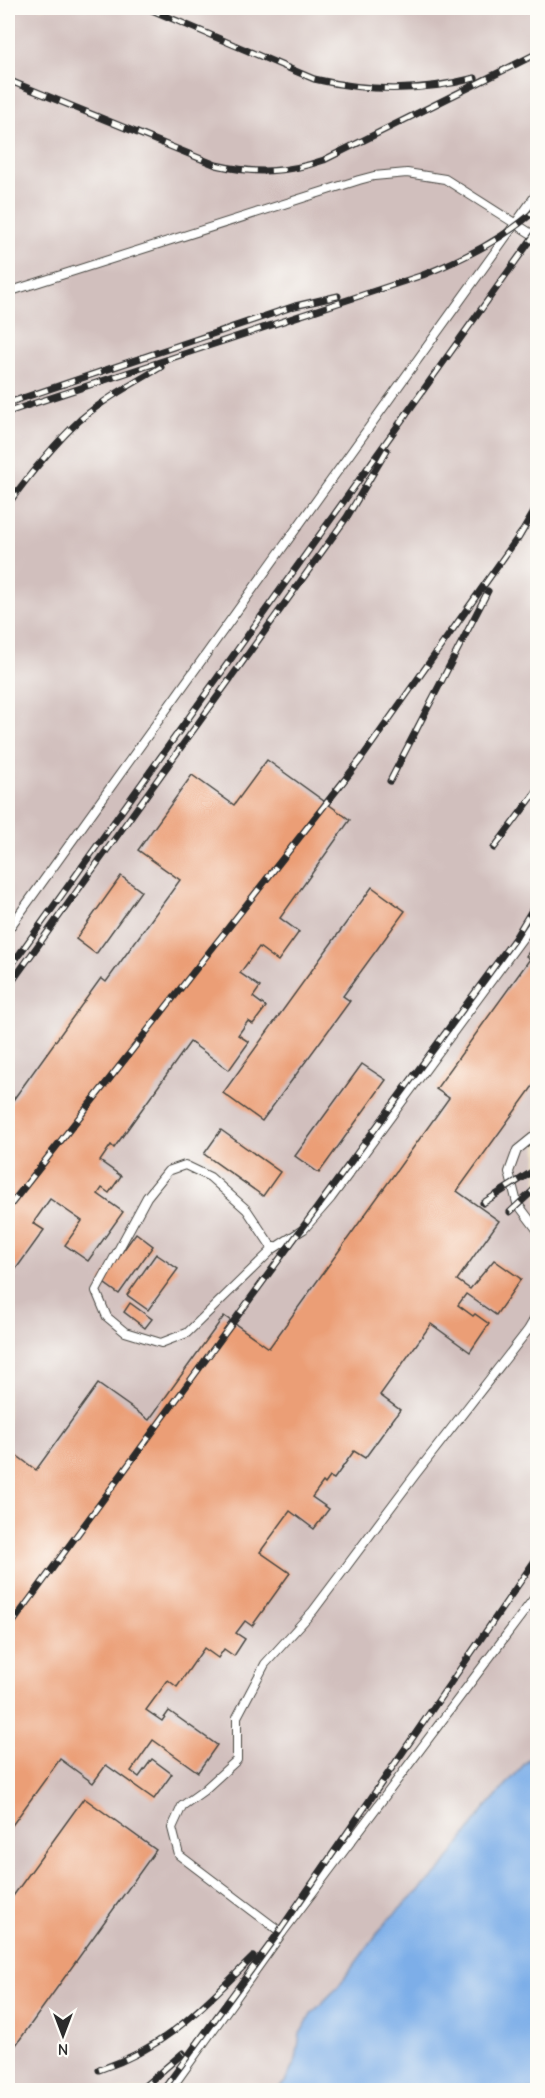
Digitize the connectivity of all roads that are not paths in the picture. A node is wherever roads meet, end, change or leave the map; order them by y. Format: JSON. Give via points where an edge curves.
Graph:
{"nodes":[{"id":1,"x":537,"y":192,"type":"edge"},
{"id":2,"x":514,"y":222,"type":"junction"},
{"id":3,"x":537,"y":238,"type":"edge"},
{"id":4,"x":8,"y":292,"type":"edge"},
{"id":5,"x":537,"y":917,"type":"edge"},
{"id":6,"x":8,"y":930,"type":"edge"},
{"id":7,"x":537,"y":1132,"type":"edge"},
{"id":8,"x":537,"y":1231,"type":"edge"},
{"id":9,"x":273,"y":1249,"type":"junction"},
{"id":10,"x":537,"y":1313,"type":"edge"},
{"id":11,"x":537,"y":1593,"type":"edge"},
{"id":12,"x":282,"y":1933,"type":"junction"},
{"id":13,"x":170,"y":2091,"type":"edge"}],
"edges":[{"from":1,"to":2,"type":"lane"},
{"from":2,"to":3,"type":"lane"},
{"from":2,"to":4,"type":"lane","via":[[445,179],[391,174],[358,180]]},
{"from":2,"to":6,"type":"lane"},
{"from":5,"to":9,"type":"lane","via":[[331,1198],[304,1229]]},
{"from":7,"to":8,"type":"lane","via":[[518,1150],[509,1172],[517,1203]]},
{"from":9,"to":9,"type":"lane","via":[[248,1210],[210,1177],[185,1165],[168,1171],[147,1197],[96,1291],[107,1317],[125,1332],[160,1343],[187,1333]]},
{"from":10,"to":12,"type":"lane","via":[[528,1330],[313,1611],[265,1664],[237,1717],[237,1760],[182,1806],[172,1828],[179,1856]]},
{"from":11,"to":12,"type":"lane"},
{"from":12,"to":13,"type":"lane"}]}
